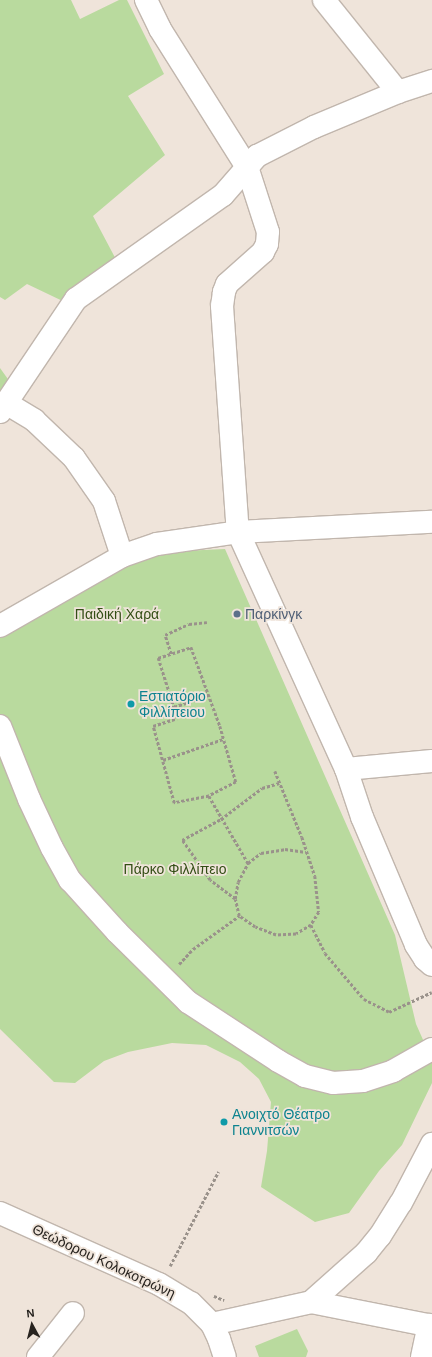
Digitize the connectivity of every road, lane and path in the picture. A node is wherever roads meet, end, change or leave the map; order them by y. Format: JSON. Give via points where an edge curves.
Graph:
{"nodes":[{"id":1,"x":146,"y":0,"type":"edge"},
{"id":2,"x":324,"y":0,"type":"edge"},
{"id":3,"x":432,"y":82,"type":"edge"},
{"id":4,"x":398,"y":92,"type":"junction"},
{"id":5,"x":247,"y":168,"type":"junction"},
{"id":6,"x":3,"y":407,"type":"edge"},
{"id":7,"x":432,"y":522,"type":"edge"},
{"id":8,"x":238,"y":532,"type":"junction"},
{"id":9,"x":122,"y":556,"type":"junction"},
{"id":10,"x":208,"y":622,"type":"dead end"},
{"id":11,"x":0,"y":626,"type":"edge"},
{"id":12,"x":171,"y":654,"type":"junction"},
{"id":13,"x":209,"y":695,"type":"junction"},
{"id":14,"x":174,"y":707,"type":"junction"},
{"id":15,"x":0,"y":726,"type":"edge"},
{"id":16,"x":223,"y":739,"type":"junction"},
{"id":17,"x":163,"y":760,"type":"junction"},
{"id":18,"x":432,"y":761,"type":"edge"},
{"id":19,"x":346,"y":769,"type":"junction"},
{"id":20,"x":275,"y":771,"type":"dead end"},
{"id":21,"x":279,"y":783,"type":"junction"},
{"id":22,"x":209,"y":796,"type":"junction"},
{"id":23,"x":221,"y":818,"type":"junction"},
{"id":24,"x":306,"y":852,"type":"junction"},
{"id":25,"x":248,"y":862,"type":"junction"},
{"id":26,"x":235,"y":899,"type":"junction"},
{"id":27,"x":239,"y":916,"type":"junction"},
{"id":28,"x":311,"y":925,"type":"junction"},
{"id":29,"x":432,"y":965,"type":"edge"},
{"id":30,"x":166,"y":982,"type":"junction"},
{"id":31,"x":432,"y":992,"type":"edge"},
{"id":32,"x":432,"y":1049,"type":"edge"},
{"id":33,"x":432,"y":1144,"type":"edge"},
{"id":34,"x":218,"y":1172,"type":"dead end"},
{"id":35,"x":0,"y":1213,"type":"edge"},
{"id":36,"x":169,"y":1269,"type":"dead end"},
{"id":37,"x":311,"y":1302,"type":"junction"},
{"id":38,"x":73,"y":1313,"type":"dead end"},
{"id":39,"x":212,"y":1324,"type":"junction"},
{"id":40,"x":430,"y":1325,"type":"edge"},
{"id":41,"x":38,"y":1357,"type":"edge"},
{"id":42,"x":226,"y":1357,"type":"edge"},
{"id":43,"x":422,"y":1357,"type":"edge"}],
"edges":[{"from":1,"to":5,"type":"street","via":[[160,29]]},
{"from":2,"to":4,"type":"street"},
{"from":3,"to":4,"type":"street"},
{"from":4,"to":5,"type":"street","via":[[264,151]]},
{"from":5,"to":6,"type":"street","via":[[223,195],[76,299]]},
{"from":5,"to":8,"type":"street","via":[[268,238],[263,252],[228,284],[222,306]]},
{"from":6,"to":9,"type":"street","via":[[34,420],[74,458],[104,501]]},
{"from":7,"to":8,"type":"street"},
{"from":8,"to":9,"type":"street","via":[[157,544]]},
{"from":8,"to":19,"type":"street"},
{"from":9,"to":11,"type":"street"},
{"from":10,"to":12,"type":"path","via":[[189,624],[165,635]]},
{"from":12,"to":13,"type":"path","via":[[191,647]]},
{"from":12,"to":14,"type":"path","via":[[158,658]]},
{"from":13,"to":14,"type":"path"},
{"from":13,"to":16,"type":"path"},
{"from":14,"to":17,"type":"path","via":[[177,718],[153,726]]},
{"from":15,"to":30,"type":"street","via":[[29,799],[70,880],[116,932]]},
{"from":16,"to":17,"type":"path"},
{"from":16,"to":22,"type":"path","via":[[236,782]]},
{"from":17,"to":22,"type":"path","via":[[174,803]]},
{"from":18,"to":19,"type":"street"},
{"from":19,"to":29,"type":"street","via":[[362,817],[416,945]]},
{"from":20,"to":21,"type":"path"},
{"from":21,"to":23,"type":"path","via":[[262,788]]},
{"from":21,"to":24,"type":"path"},
{"from":22,"to":23,"type":"path"},
{"from":23,"to":25,"type":"path"},
{"from":23,"to":26,"type":"path","via":[[182,840],[210,880]]},
{"from":24,"to":25,"type":"path","via":[[285,850],[261,853]]},
{"from":24,"to":28,"type":"path","via":[[315,876],[319,912]]},
{"from":25,"to":26,"type":"path","via":[[238,882]]},
{"from":26,"to":27,"type":"path"},
{"from":27,"to":28,"type":"path","via":[[255,927],[276,935],[296,934]]},
{"from":27,"to":30,"type":"path","via":[[194,949],[176,967]]},
{"from":28,"to":31,"type":"path","via":[[325,952],[364,999],[389,1012]]},
{"from":30,"to":32,"type":"street","via":[[188,1002],[305,1076],[333,1083],[363,1081],[393,1071]]},
{"from":33,"to":37,"type":"street","via":[[401,1203],[380,1236],[366,1253]]},
{"from":34,"to":36,"type":"path"},
{"from":35,"to":39,"type":"street","name":"Θεώδορου Κολοκοτρώνη","via":[[159,1284],[192,1303]]},
{"from":37,"to":39,"type":"street"},
{"from":37,"to":40,"type":"street"},
{"from":38,"to":41,"type":"street"},
{"from":39,"to":42,"type":"street","name":"Θεώδορου Κολοκοτρώνη"},
{"from":40,"to":43,"type":"street"}]}
